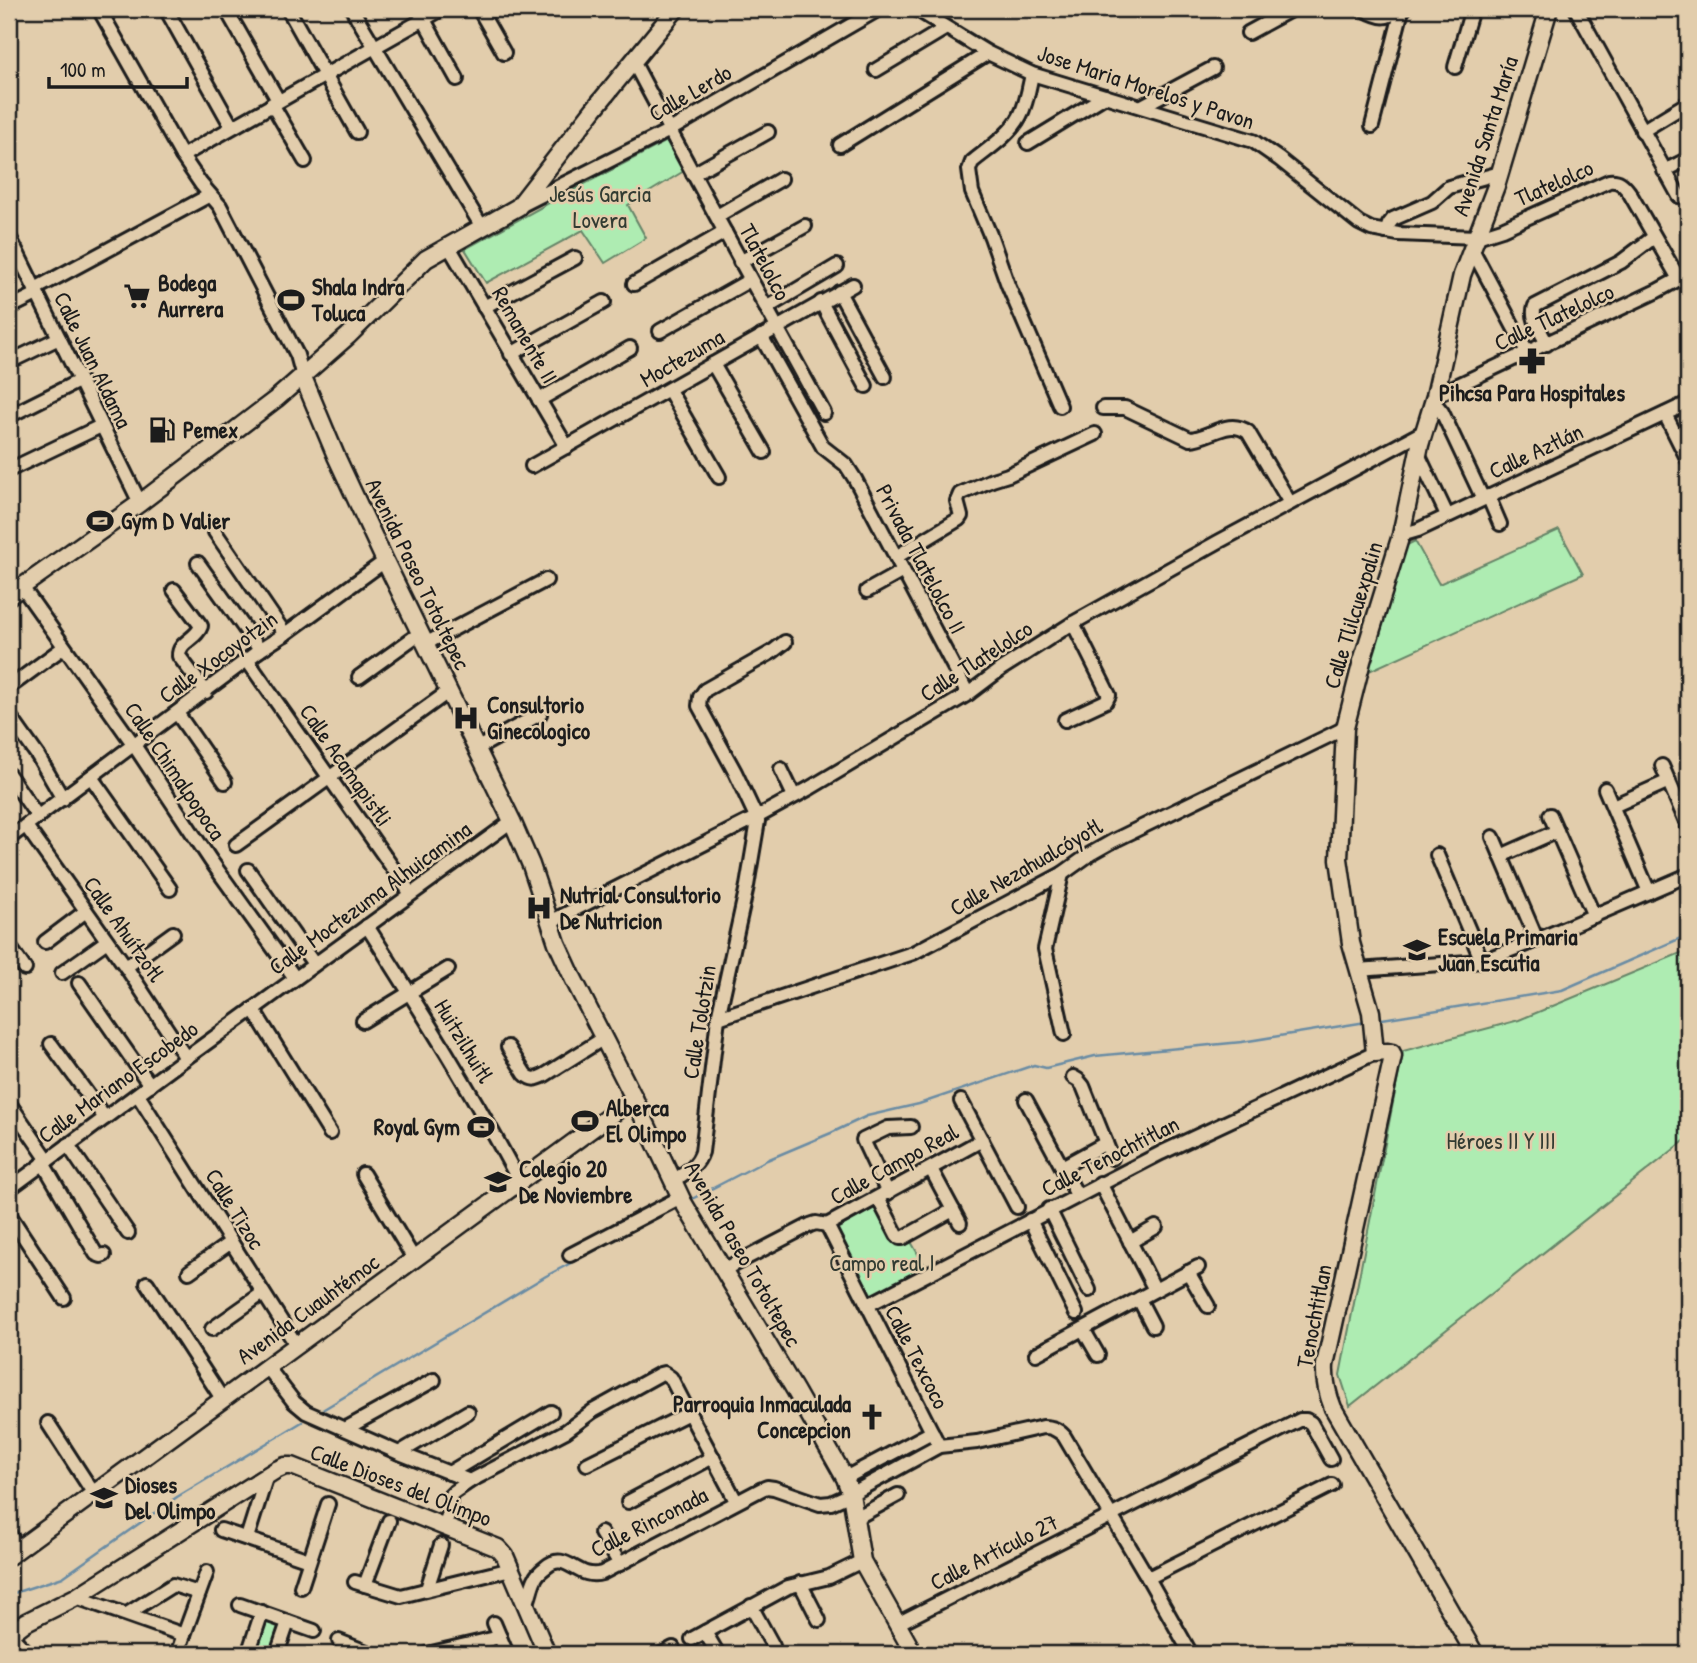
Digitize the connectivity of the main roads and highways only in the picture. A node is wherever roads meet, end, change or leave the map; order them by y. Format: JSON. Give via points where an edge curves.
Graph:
{"nodes":[{"id":1,"x":676,"y":9,"type":"edge"},
{"id":2,"x":1549,"y":9,"type":"edge"},
{"id":3,"x":1474,"y":243,"type":"joint"},
{"id":4,"x":303,"y":377,"type":"junction"},
{"id":5,"x":15,"y":591,"type":"edge"},
{"id":6,"x":1372,"y":1019,"type":"joint"},
{"id":7,"x":634,"y":1098,"type":"junction"},
{"id":8,"x":14,"y":1553,"type":"edge"},
{"id":9,"x":9,"y":1635,"type":"edge"},
{"id":10,"x":547,"y":1654,"type":"edge"},
{"id":11,"x":914,"y":1654,"type":"edge"},
{"id":12,"x":1475,"y":1654,"type":"edge"}],
"edges":[{"from":1,"to":4,"type":"main road","via":[[518,207],[426,259]]},
{"from":2,"to":3,"type":"main road","name":"Avenida Santa María"},
{"from":3,"to":6,"type":"main road","name":"Calle Tlilcuexpalin","via":[[1458,288],[1401,535],[1345,728],[1339,859],[1351,943]]},
{"from":4,"to":5,"type":"main road","via":[[140,503]]},
{"from":4,"to":7,"type":"main road","name":"Avenida Paseo Totoltepec","via":[[385,561],[512,821],[573,978]]},
{"from":6,"to":12,"type":"main road","name":"Tenochtitlan","via":[[1383,1053],[1393,1056],[1324,1380],[1333,1408]]},
{"from":7,"to":8,"type":"main road","name":"Avenida Cuauhtémoc"},
{"from":7,"to":11,"type":"main road","name":"Avenida Paseo Totoltepec","via":[[683,1201],[845,1478],[862,1561]]},
{"from":9,"to":10,"type":"main road","name":"Calle Dioses del Olimpo","via":[[281,1468],[292,1466],[498,1548]]}]}
